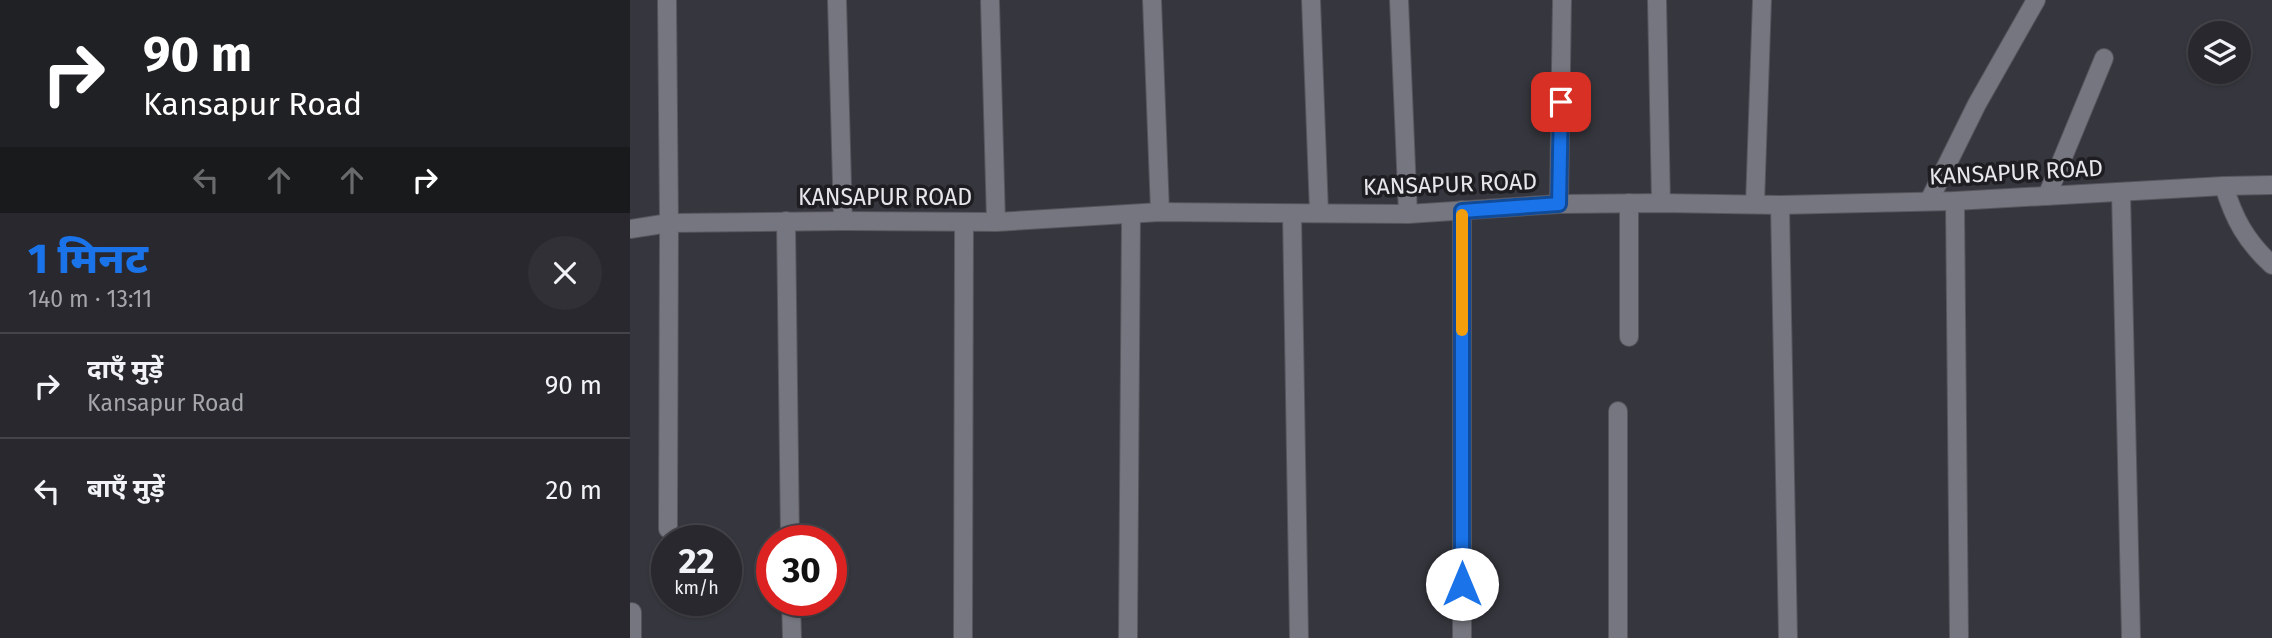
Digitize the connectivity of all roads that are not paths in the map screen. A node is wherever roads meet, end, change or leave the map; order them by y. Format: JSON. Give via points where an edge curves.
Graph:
{"nodes":[{"id":1,"x":667,"y":0,"type":"edge"},
{"id":2,"x":838,"y":0,"type":"edge"},
{"id":3,"x":1152,"y":0,"type":"edge"},
{"id":4,"x":1311,"y":0,"type":"edge"},
{"id":5,"x":1399,"y":0,"type":"edge"},
{"id":6,"x":1562,"y":0,"type":"edge"},
{"id":7,"x":1657,"y":0,"type":"edge"},
{"id":8,"x":1762,"y":0,"type":"edge"},
{"id":9,"x":2036,"y":0,"type":"edge"},
{"id":10,"x":990,"y":2,"type":"dead end"},
{"id":11,"x":2104,"y":58,"type":"dead end"},
{"id":12,"x":2272,"y":185,"type":"edge"},
{"id":13,"x":2224,"y":186,"type":"junction"},
{"id":14,"x":2121,"y":192,"type":"junction"},
{"id":15,"x":2047,"y":195,"type":"junction"},
{"id":16,"x":1929,"y":201,"type":"junction"},
{"id":17,"x":1955,"y":201,"type":"junction"},
{"id":18,"x":1629,"y":203,"type":"junction"},
{"id":19,"x":1661,"y":203,"type":"junction"},
{"id":20,"x":1559,"y":204,"type":"junction"},
{"id":21,"x":1755,"y":204,"type":"junction"},
{"id":22,"x":1780,"y":205,"type":"junction"},
{"id":23,"x":1462,"y":211,"type":"junction"},
{"id":24,"x":1160,"y":212,"type":"junction"},
{"id":25,"x":1319,"y":212,"type":"junction"},
{"id":26,"x":1292,"y":214,"type":"junction"},
{"id":27,"x":1408,"y":214,"type":"junction"},
{"id":28,"x":1130,"y":215,"type":"junction"},
{"id":29,"x":786,"y":221,"type":"junction"},
{"id":30,"x":843,"y":221,"type":"junction"},
{"id":31,"x":996,"y":222,"type":"junction"},
{"id":32,"x":669,"y":223,"type":"junction"},
{"id":33,"x":964,"y":223,"type":"junction"},
{"id":34,"x":630,"y":229,"type":"edge"},
{"id":35,"x":2272,"y":265,"type":"edge"},
{"id":36,"x":1629,"y":337,"type":"dead end"},
{"id":37,"x":1618,"y":411,"type":"dead end"},
{"id":38,"x":668,"y":525,"type":"edge"},
{"id":39,"x":790,"y":525,"type":"edge"},
{"id":40,"x":632,"y":612,"type":"dead end"},
{"id":41,"x":791,"y":616,"type":"edge"},
{"id":42,"x":632,"y":638,"type":"edge"},
{"id":43,"x":792,"y":638,"type":"edge"},
{"id":44,"x":963,"y":638,"type":"edge"},
{"id":45,"x":1128,"y":638,"type":"edge"},
{"id":46,"x":1299,"y":638,"type":"edge"},
{"id":47,"x":1462,"y":638,"type":"edge"},
{"id":48,"x":1618,"y":638,"type":"edge"},
{"id":49,"x":1788,"y":638,"type":"edge"},
{"id":50,"x":1959,"y":638,"type":"edge"},
{"id":51,"x":2131,"y":638,"type":"edge"}],
"edges":[{"from":1,"to":32,"type":"street"},
{"from":2,"to":30,"type":"street"},
{"from":3,"to":24,"type":"street"},
{"from":4,"to":25,"type":"street"},
{"from":5,"to":27,"type":"street"},
{"from":6,"to":20,"type":"street"},
{"from":7,"to":19,"type":"street"},
{"from":8,"to":21,"type":"street"},
{"from":9,"to":16,"type":"street"},
{"from":10,"to":31,"type":"street"},
{"from":11,"to":15,"type":"street"},
{"from":12,"to":13,"type":"street","name":"KANSAPUR ROAD"},
{"from":13,"to":14,"type":"street","name":"KANSAPUR ROAD"},
{"from":13,"to":35,"type":"street","via":[[2241,229]]},
{"from":14,"to":15,"type":"street","name":"KANSAPUR ROAD"},
{"from":14,"to":51,"type":"street"},
{"from":15,"to":17,"type":"street","name":"KANSAPUR ROAD"},
{"from":16,"to":17,"type":"street","name":"KANSAPUR ROAD"},
{"from":16,"to":22,"type":"street","name":"KANSAPUR ROAD"},
{"from":17,"to":50,"type":"street"},
{"from":18,"to":19,"type":"street","name":"KANSAPUR ROAD"},
{"from":18,"to":20,"type":"street","name":"KANSAPUR ROAD"},
{"from":18,"to":36,"type":"street"},
{"from":19,"to":21,"type":"street","name":"KANSAPUR ROAD"},
{"from":20,"to":23,"type":"street","name":"KANSAPUR ROAD"},
{"from":21,"to":22,"type":"street","name":"KANSAPUR ROAD"},
{"from":22,"to":49,"type":"street"},
{"from":23,"to":27,"type":"street","name":"KANSAPUR ROAD"},
{"from":23,"to":47,"type":"street"},
{"from":24,"to":26,"type":"street","name":"KANSAPUR ROAD"},
{"from":24,"to":28,"type":"street","name":"KANSAPUR ROAD"},
{"from":25,"to":26,"type":"street","name":"KANSAPUR ROAD"},
{"from":25,"to":27,"type":"street","name":"KANSAPUR ROAD"},
{"from":26,"to":46,"type":"street"},
{"from":28,"to":31,"type":"street","name":"KANSAPUR ROAD"},
{"from":28,"to":45,"type":"street"},
{"from":29,"to":30,"type":"street","name":"KANSAPUR ROAD"},
{"from":29,"to":32,"type":"street","name":"KANSAPUR ROAD"},
{"from":29,"to":39,"type":"street"},
{"from":30,"to":33,"type":"street","name":"KANSAPUR ROAD"},
{"from":31,"to":33,"type":"street","name":"KANSAPUR ROAD"},
{"from":32,"to":34,"type":"street","name":"KANSAPUR ROAD"},
{"from":32,"to":38,"type":"street"},
{"from":33,"to":44,"type":"street"},
{"from":37,"to":48,"type":"street"},
{"from":40,"to":42,"type":"street"},
{"from":41,"to":43,"type":"street"}]}
